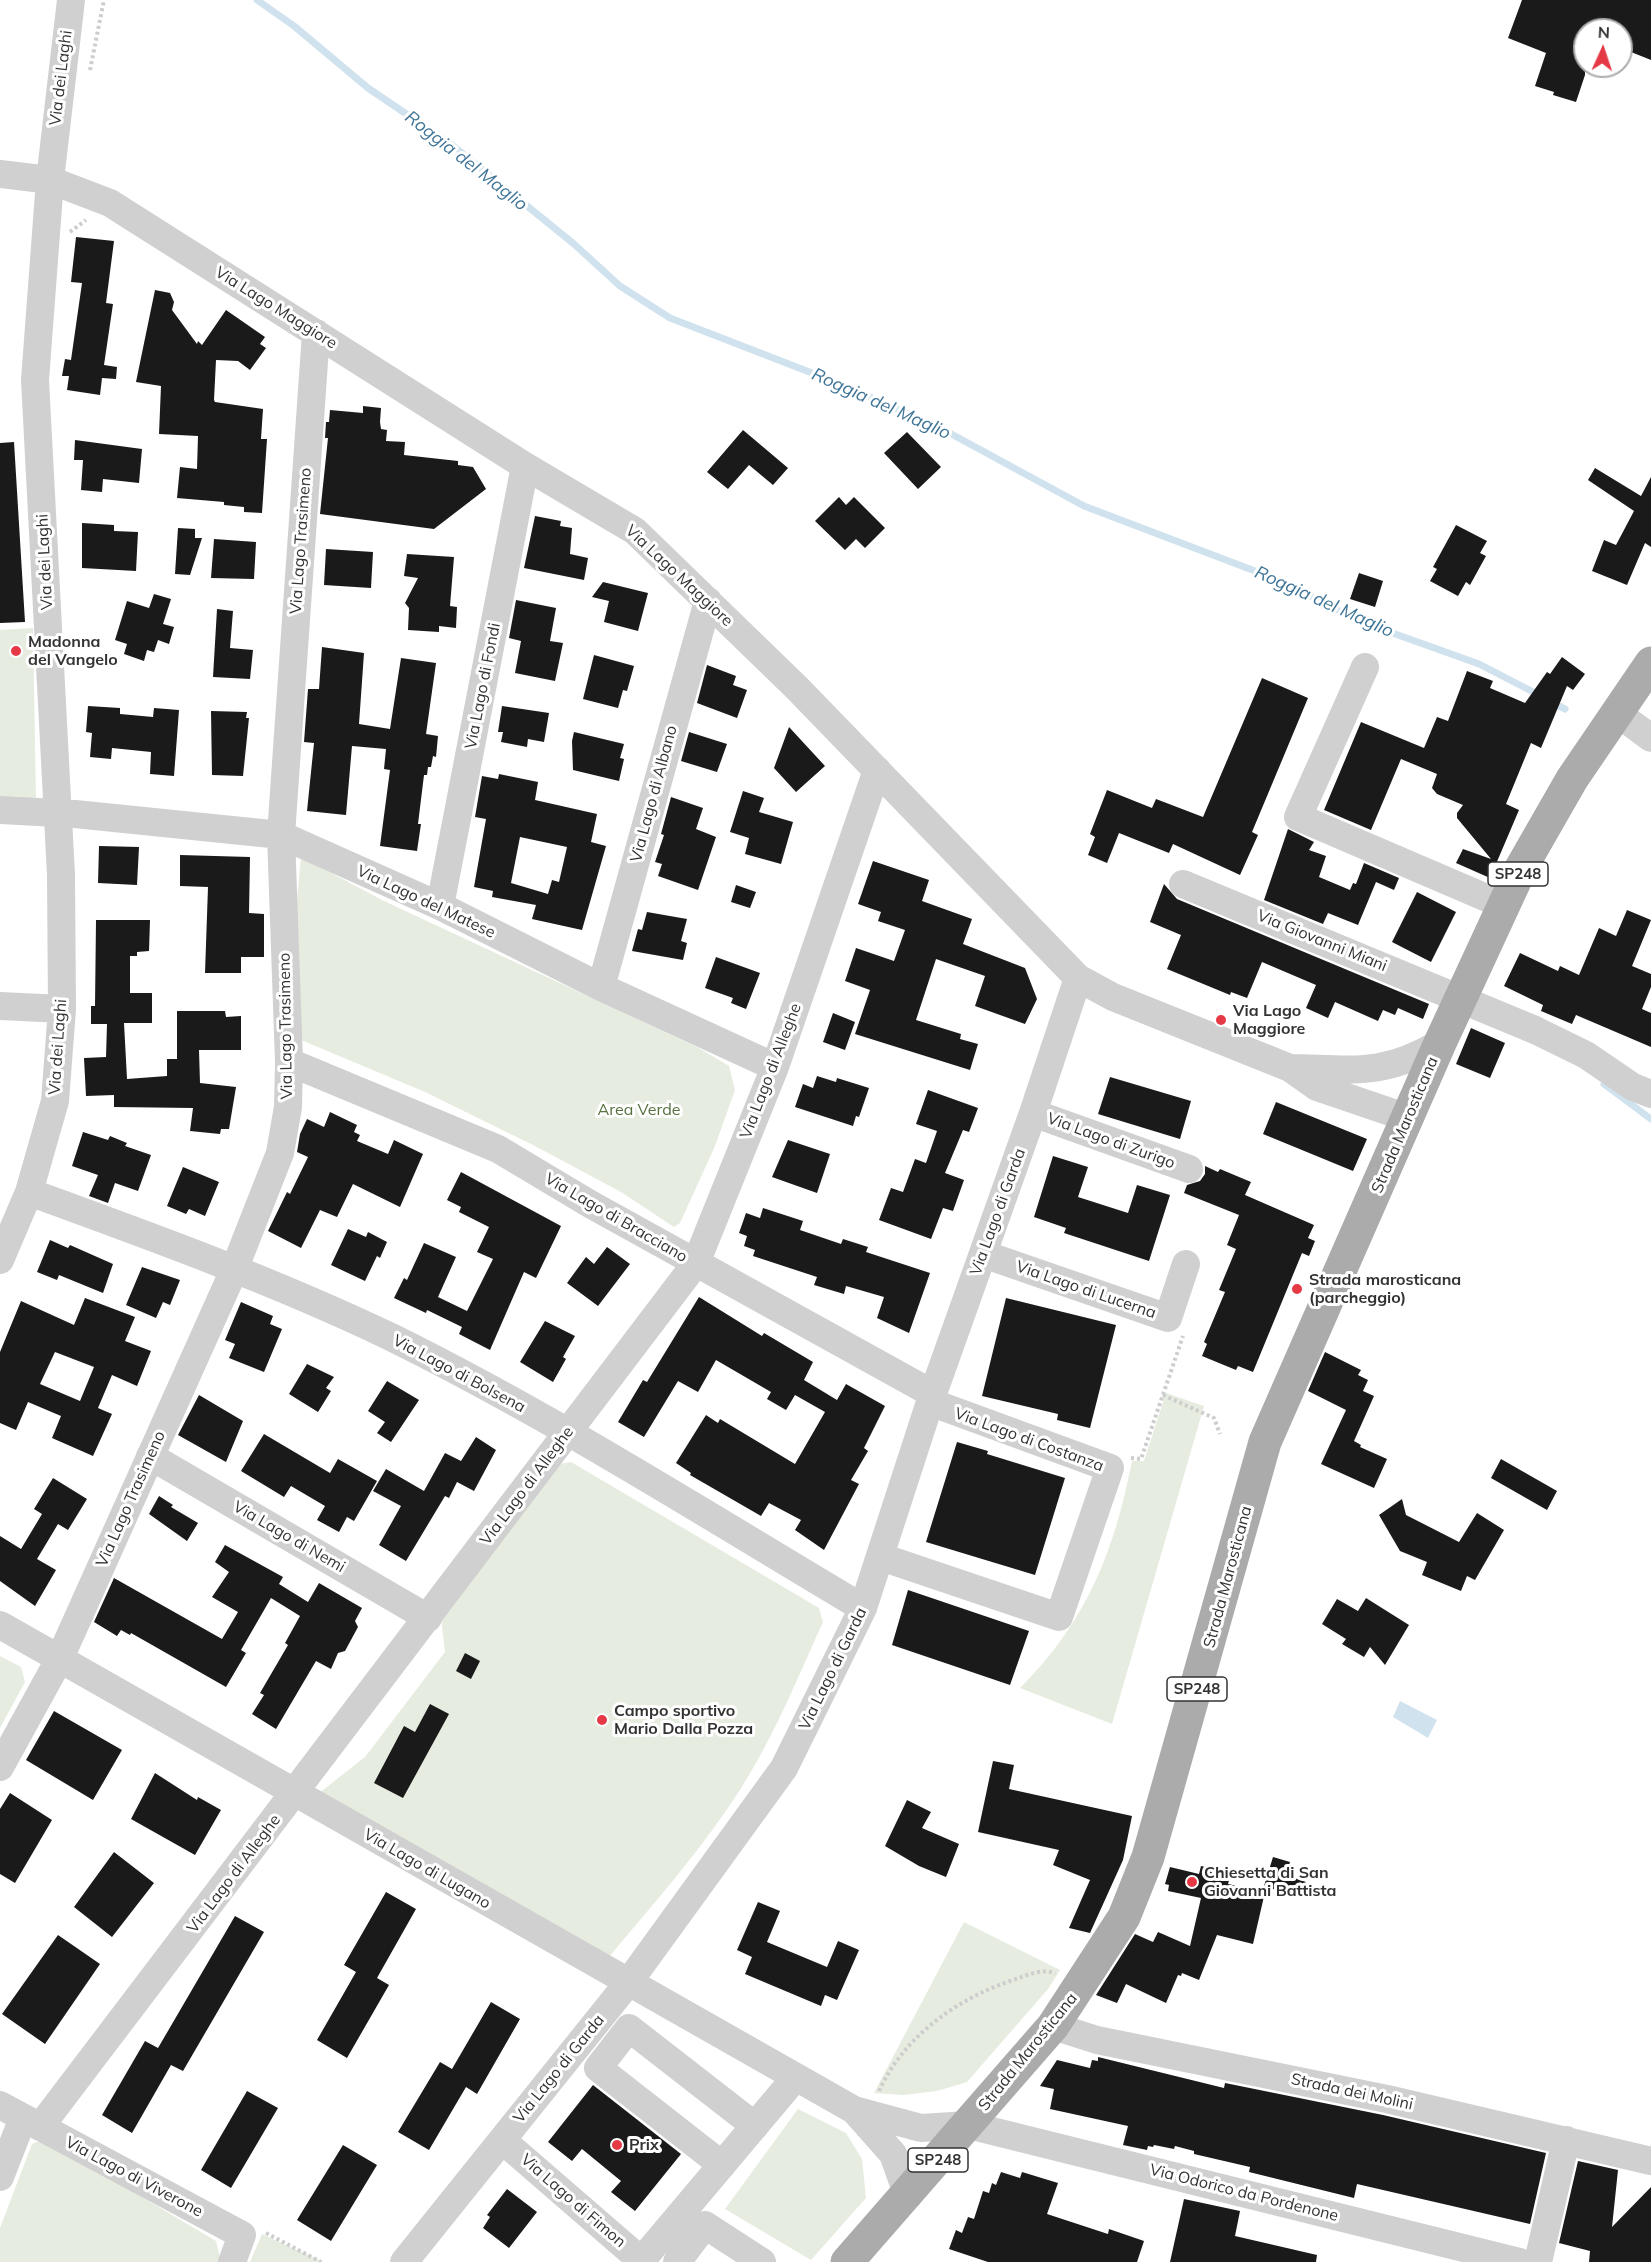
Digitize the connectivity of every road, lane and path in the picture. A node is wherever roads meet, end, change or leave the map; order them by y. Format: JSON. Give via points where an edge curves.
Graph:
{"nodes":[{"id":1,"x":71,"y":0,"type":"edge"},
{"id":2,"x":0,"y":174,"type":"edge"},
{"id":3,"x":50,"y":180,"type":"junction"},
{"id":4,"x":110,"y":203,"type":"junction"},
{"id":5,"x":69,"y":244,"type":"dead end"},
{"id":6,"x":316,"y":333,"type":"junction"},
{"id":7,"x":525,"y":466,"type":"junction"},
{"id":8,"x":708,"y":601,"type":"junction"},
{"id":9,"x":1651,"y":663,"type":"edge"},
{"id":10,"x":1365,"y":667,"type":"dead end"},
{"id":11,"x":1617,"y":713,"type":"junction"},
{"id":12,"x":1651,"y":738,"type":"edge"},
{"id":13,"x":877,"y":770,"type":"junction"},
{"id":14,"x":0,"y":810,"type":"edge"},
{"id":15,"x":57,"y":813,"type":"junction"},
{"id":16,"x":281,"y":835,"type":"junction"},
{"id":17,"x":1183,"y":884,"type":"dead end"},
{"id":18,"x":1503,"y":905,"type":"junction"},
{"id":19,"x":440,"y":906,"type":"junction"},
{"id":20,"x":1078,"y":978,"type":"junction"},
{"id":21,"x":601,"y":987,"type":"junction"},
{"id":22,"x":1461,"y":998,"type":"junction"},
{"id":23,"x":0,"y":1006,"type":"edge"},
{"id":24,"x":62,"y":1009,"type":"junction"},
{"id":25,"x":1440,"y":1043,"type":"junction"},
{"id":26,"x":289,"y":1062,"type":"junction"},
{"id":27,"x":775,"y":1067,"type":"junction"},
{"id":28,"x":1290,"y":1068,"type":"junction"},
{"id":29,"x":1651,"y":1094,"type":"edge"},
{"id":30,"x":1033,"y":1113,"type":"junction"},
{"id":31,"x":1408,"y":1119,"type":"junction"},
{"id":32,"x":1189,"y":1169,"type":"dead end"},
{"id":33,"x":29,"y":1192,"type":"junction"},
{"id":34,"x":2,"y":1247,"type":"edge"},
{"id":35,"x":983,"y":1254,"type":"junction"},
{"id":36,"x":696,"y":1263,"type":"junction"},
{"id":37,"x":1186,"y":1264,"type":"dead end"},
{"id":38,"x":234,"y":1270,"type":"junction"},
{"id":39,"x":1168,"y":1318,"type":"junction"},
{"id":40,"x":1163,"y":1395,"type":"junction"},
{"id":41,"x":931,"y":1398,"type":"junction"},
{"id":42,"x":567,"y":1433,"type":"junction"},
{"id":43,"x":1220,"y":1434,"type":"dead end"},
{"id":44,"x":150,"y":1456,"type":"junction"},
{"id":45,"x":1124,"y":1457,"type":"dead end"},
{"id":46,"x":881,"y":1557,"type":"junction"},
{"id":47,"x":863,"y":1608,"type":"junction"},
{"id":48,"x":428,"y":1618,"type":"junction"},
{"id":49,"x":0,"y":1625,"type":"edge"},
{"id":50,"x":60,"y":1658,"type":"junction"},
{"id":51,"x":0,"y":1767,"type":"edge"},
{"id":52,"x":296,"y":1794,"type":"junction"},
{"id":53,"x":628,"y":1983,"type":"junction"},
{"id":54,"x":1078,"y":1990,"type":"junction"},
{"id":55,"x":1053,"y":2026,"type":"junction"},
{"id":56,"x":795,"y":2078,"type":"junction"},
{"id":57,"x":861,"y":2112,"type":"junction"},
{"id":58,"x":21,"y":2117,"type":"edge"},
{"id":59,"x":968,"y":2125,"type":"junction"},
{"id":60,"x":755,"y":2126,"type":"junction"},
{"id":61,"x":502,"y":2140,"type":"junction"},
{"id":62,"x":1566,"y":2140,"type":"junction"},
{"id":63,"x":1651,"y":2161,"type":"edge"},
{"id":64,"x":722,"y":2165,"type":"junction"},
{"id":65,"x":0,"y":2177,"type":"edge"},
{"id":66,"x":908,"y":2196,"type":"junction"},
{"id":67,"x":242,"y":2235,"type":"junction"},
{"id":68,"x":232,"y":2262,"type":"edge"},
{"id":69,"x":321,"y":2262,"type":"edge"},
{"id":70,"x":404,"y":2262,"type":"edge"},
{"id":71,"x":642,"y":2262,"type":"edge"},
{"id":72,"x":677,"y":2262,"type":"edge"},
{"id":73,"x":762,"y":2262,"type":"edge"},
{"id":74,"x":848,"y":2262,"type":"edge"},
{"id":75,"x":1520,"y":2262,"type":"edge"},
{"id":76,"x":1538,"y":2262,"type":"edge"}],
"edges":[{"from":1,"to":3,"type":"street","name":"Via dei Laghi"},
{"from":2,"to":3,"type":"street","name":"Via Lago Maggiore"},
{"from":3,"to":4,"type":"street","name":"Via Lago Maggiore"},
{"from":3,"to":15,"type":"street","name":"Via dei Laghi","via":[[35,380]]},
{"from":4,"to":5,"type":"path","via":[[70,232]]},
{"from":4,"to":6,"type":"street","name":"Via Lago Maggiore"},
{"from":6,"to":7,"type":"street","name":"Via Lago Maggiore"},
{"from":6,"to":16,"type":"street","name":"Via Lago Trasimeno"},
{"from":7,"to":8,"type":"street","name":"Via Lago Maggiore","via":[[635,531]]},
{"from":7,"to":19,"type":"street","name":"Via Lago di Fondi"},
{"from":8,"to":13,"type":"street","name":"Via Lago Maggiore"},
{"from":8,"to":21,"type":"street","name":"Via Lago di Albano"},
{"from":9,"to":11,"type":"main road","name":"Strada Marosticana","number":"SP248"},
{"from":10,"to":18,"type":"street","via":[[1298,817]]},
{"from":11,"to":12,"type":"street"},
{"from":11,"to":18,"type":"main road","name":"Strada Marosticana","number":"SP248","via":[[1572,779]]},
{"from":13,"to":20,"type":"street","name":"Via Lago Maggiore"},
{"from":13,"to":27,"type":"street","name":"Via Lago di Alleghe"},
{"from":14,"to":15,"type":"street","name":"Via Lago del Matese"},
{"from":15,"to":16,"type":"street","name":"Via Lago del Matese"},
{"from":15,"to":24,"type":"street","name":"Via dei Laghi"},
{"from":16,"to":19,"type":"street","name":"Via Lago del Matese"},
{"from":16,"to":26,"type":"street","name":"Via Lago Trasimeno"},
{"from":17,"to":22,"type":"street","name":"Via Giovanni Miani"},
{"from":18,"to":22,"type":"main road","name":"Strada Marosticana","number":"SP248"},
{"from":19,"to":21,"type":"street","name":"Via Lago del Matese"},
{"from":20,"to":28,"type":"street","name":"Via Lago Maggiore","via":[[1113,997]]},
{"from":20,"to":30,"type":"street","name":"Via Lago di Garda"},
{"from":21,"to":27,"type":"street","name":"Via Lago del Matese"},
{"from":22,"to":25,"type":"main road","name":"Strada Marosticana","number":"SP248"},
{"from":22,"to":29,"type":"street","name":"Via Giovanni Miani","via":[[1586,1055],[1633,1087]]},
{"from":23,"to":24,"type":"street"},
{"from":24,"to":33,"type":"street","name":"Via dei Laghi","via":[[55,1101]]},
{"from":25,"to":28,"type":"street","name":"Via Lago Maggiore","via":[[1403,1063],[1369,1070]]},
{"from":25,"to":31,"type":"main road","name":"Strada Marosticana","number":"SP248"},
{"from":26,"to":36,"type":"street","name":"Via Lago di Bracciano","via":[[498,1149]]},
{"from":26,"to":38,"type":"street","name":"Via Lago Trasimeno","via":[[288,1107],[280,1153]]},
{"from":27,"to":36,"type":"street","name":"Via Lago di Alleghe"},
{"from":28,"to":31,"type":"street","name":"Via Lago Maggiore","via":[[1317,1087]]},
{"from":30,"to":32,"type":"street","name":"Via Lago di Zurigo"},
{"from":30,"to":35,"type":"street","name":"Via Lago di Garda"},
{"from":31,"to":54,"type":"main road","name":"Strada Marosticana","number":"SP248","via":[[1265,1442],[1148,1857],[1124,1917]]},
{"from":33,"to":34,"type":"street","name":"Via dei Laghi"},
{"from":33,"to":38,"type":"street","name":"Via Lago di Bolsena"},
{"from":35,"to":39,"type":"street","name":"Via Lago di Lucerna"},
{"from":35,"to":41,"type":"street","name":"Via Lago di Garda"},
{"from":36,"to":41,"type":"street","name":"Via Lago di Bracciano"},
{"from":36,"to":42,"type":"street","name":"Via Lago di Alleghe"},
{"from":37,"to":39,"type":"street","name":"Via Lago di Lucerna"},
{"from":38,"to":42,"type":"street","name":"Via Lago di Bolsena","via":[[390,1337]]},
{"from":38,"to":44,"type":"street","name":"Via Lago Trasimeno"},
{"from":39,"to":40,"type":"path","via":[[1184,1333]]},
{"from":40,"to":43,"type":"path","via":[[1214,1418]]},
{"from":40,"to":45,"type":"path","via":[[1141,1459]]},
{"from":41,"to":46,"type":"street","name":"Via Lago di Garda"},
{"from":41,"to":46,"type":"street","name":"Via Lago di Costanza","via":[[1110,1468],[1059,1617]]},
{"from":42,"to":47,"type":"street","name":"Via Lago di Bolsena"},
{"from":42,"to":48,"type":"street","name":"Via Lago di Alleghe"},
{"from":44,"to":48,"type":"street","name":"Via Lago di Nemi"},
{"from":44,"to":50,"type":"street","name":"Via Lago Trasimeno"},
{"from":46,"to":47,"type":"street","name":"Via Lago di Garda"},
{"from":47,"to":53,"type":"street","name":"Via Lago di Garda","via":[[784,1768]]},
{"from":48,"to":52,"type":"street","name":"Via Lago di Alleghe"},
{"from":49,"to":50,"type":"street","name":"Via Lago di Lugano"},
{"from":50,"to":51,"type":"street","name":"Via Lago Trasimeno"},
{"from":50,"to":52,"type":"street","name":"Via Lago di Lugano"},
{"from":52,"to":53,"type":"street","name":"Via Lago di Lugano"},
{"from":52,"to":58,"type":"street","name":"Via Lago di Alleghe"},
{"from":53,"to":56,"type":"street","name":"Via Lago di Lugano"},
{"from":53,"to":61,"type":"street","name":"Via Lago di Garda"},
{"from":54,"to":55,"type":"main road","name":"Strada Marosticana","number":"SP248"},
{"from":54,"to":57,"type":"path","via":[[1051,1971],[1037,1972],[970,1996],[914,2041]]},
{"from":55,"to":59,"type":"main road","name":"Strada Marosticana","number":"SP248"},
{"from":55,"to":62,"type":"street","name":"Strada dei Molini","via":[[1097,2040]]},
{"from":56,"to":57,"type":"street","name":"Via Lago di Lugano"},
{"from":56,"to":60,"type":"street"},
{"from":57,"to":59,"type":"street","name":"Via Lago di Lugano","via":[[921,2128]]},
{"from":57,"to":66,"type":"street","name":"Via Lago di Lugano","via":[[893,2154]]},
{"from":58,"to":65,"type":"street","name":"Via Lago di Alleghe"},
{"from":58,"to":67,"type":"street","name":"Via Lago di Viverone"},
{"from":59,"to":66,"type":"main road","name":"Strada Marosticana","number":"SP248"},
{"from":59,"to":75,"type":"street","name":"Via Odorico da Pordenone"},
{"from":60,"to":64,"type":"street"},
{"from":60,"to":64,"type":"street","via":[[629,2028],[598,2068]]},
{"from":61,"to":70,"type":"street","name":"Via Lago di Garda"},
{"from":61,"to":71,"type":"street","name":"Via Lago di Fimon"},
{"from":62,"to":63,"type":"street","name":"Strada dei Molini"},
{"from":62,"to":76,"type":"street"},
{"from":64,"to":71,"type":"street"},
{"from":66,"to":74,"type":"main road","name":"Strada Marosticana","number":"SP248"},
{"from":67,"to":68,"type":"street"},
{"from":67,"to":69,"type":"path","via":[[255,2227]]},
{"from":72,"to":73,"type":"street","via":[[705,2225]]}]}
